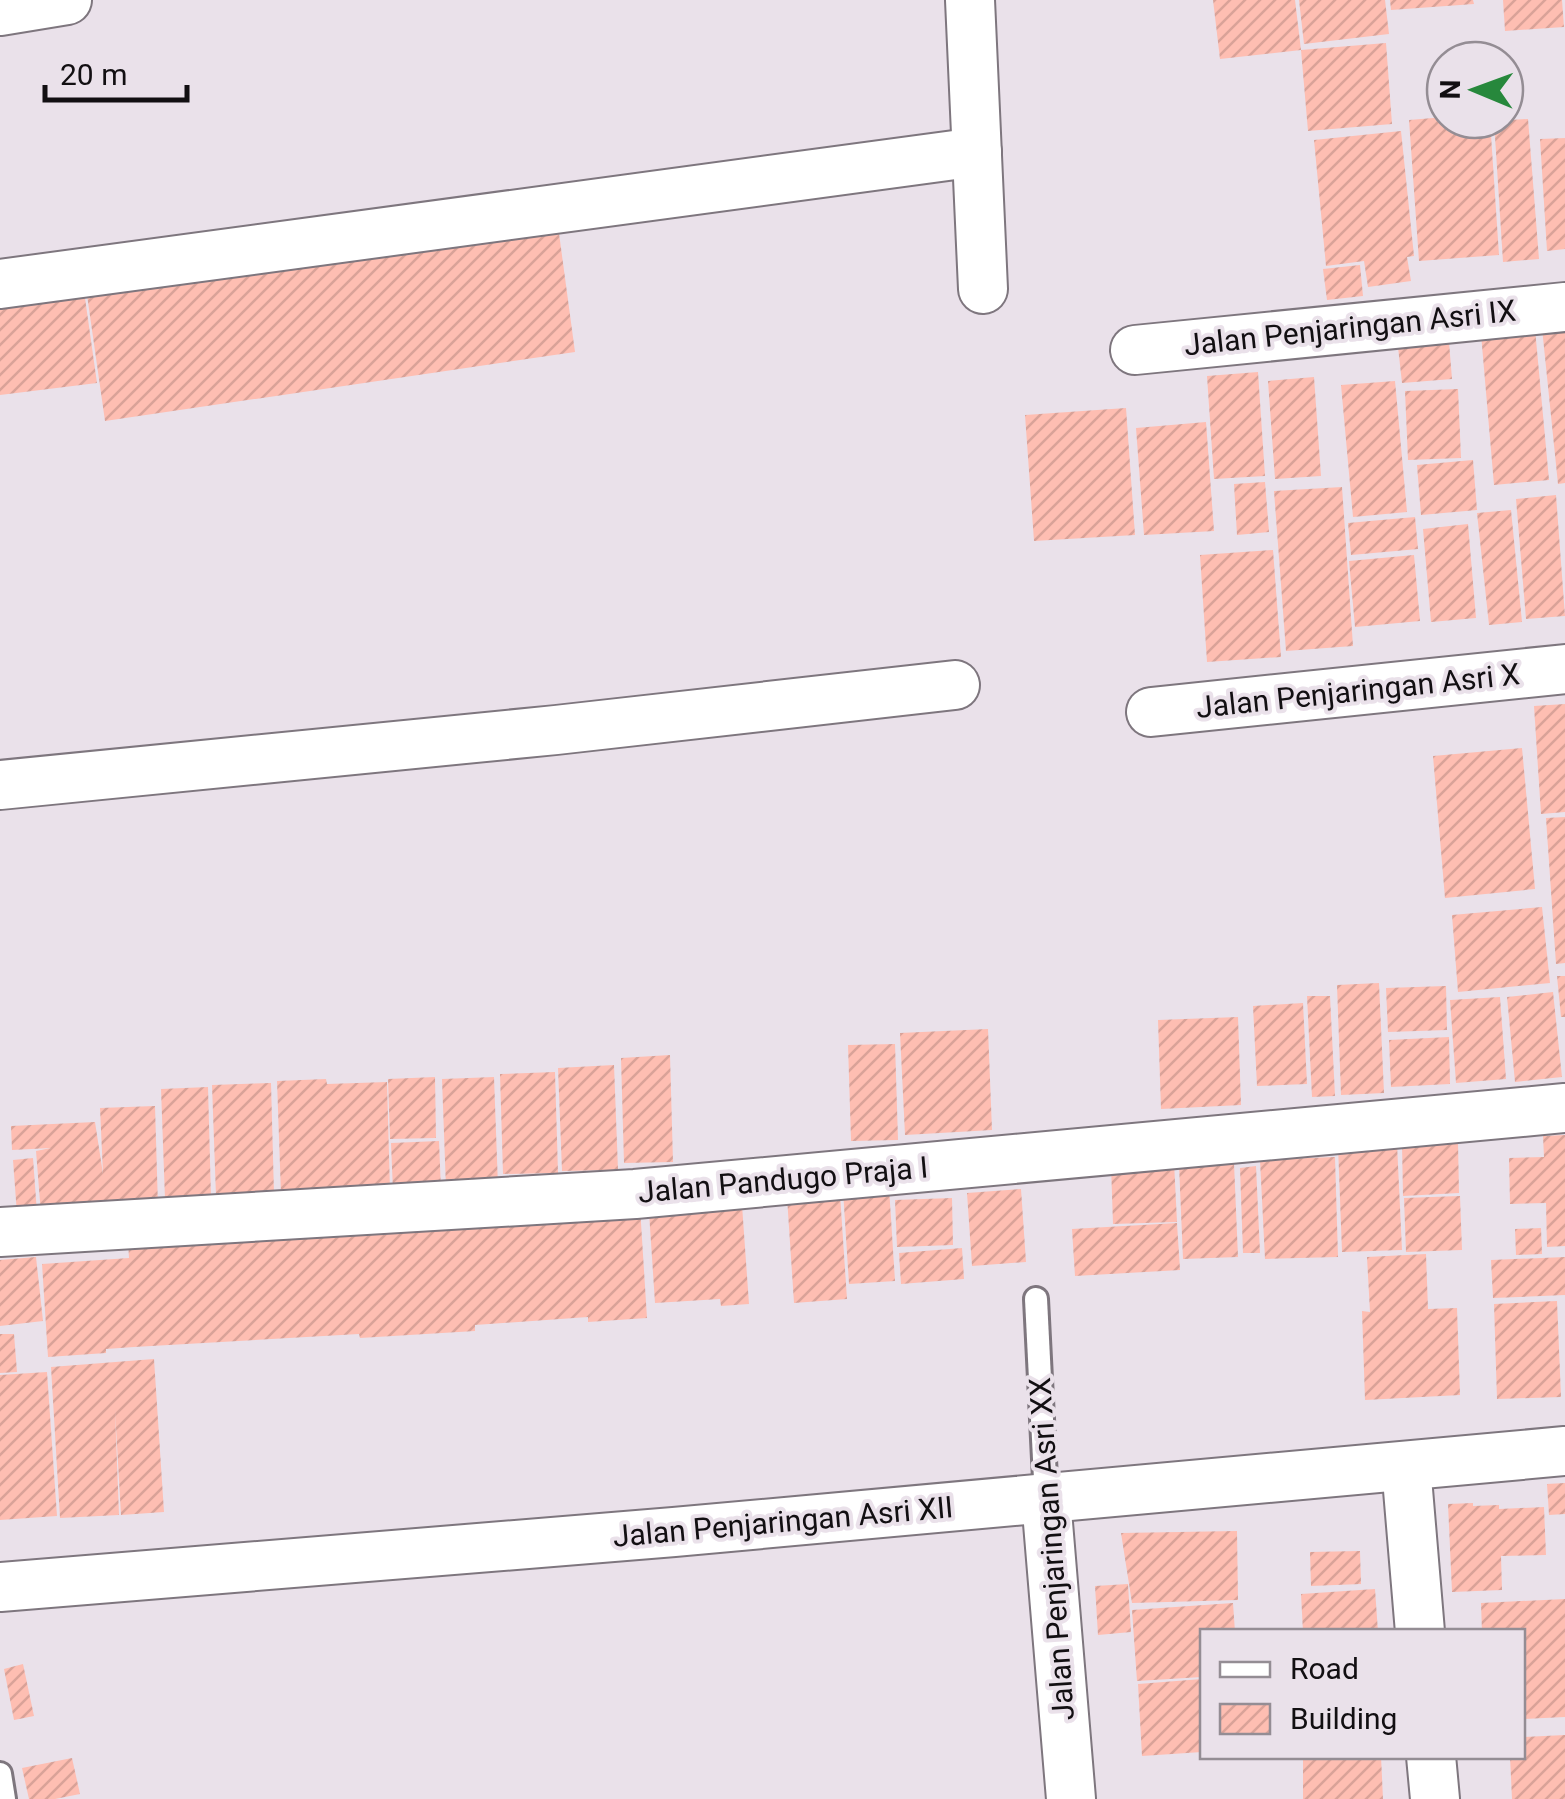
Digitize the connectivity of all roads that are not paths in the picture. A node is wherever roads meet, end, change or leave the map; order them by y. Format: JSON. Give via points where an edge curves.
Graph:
{"nodes":[{"id":1,"x":67,"y":0,"type":"edge"},
{"id":2,"x":970,"y":0,"type":"edge"},
{"id":3,"x":0,"y":11,"type":"edge"},
{"id":4,"x":977,"y":152,"type":"junction"},
{"id":5,"x":0,"y":284,"type":"edge"},
{"id":6,"x":983,"y":289,"type":"dead end"},
{"id":7,"x":1565,"y":306,"type":"edge"},
{"id":8,"x":1135,"y":350,"type":"dead end"},
{"id":9,"x":1565,"y":669,"type":"edge"},
{"id":10,"x":955,"y":685,"type":"dead end"},
{"id":11,"x":1151,"y":712,"type":"dead end"},
{"id":12,"x":0,"y":785,"type":"edge"},
{"id":13,"x":1565,"y":1108,"type":"edge"},
{"id":14,"x":0,"y":1232,"type":"edge"},
{"id":15,"x":1036,"y":1298,"type":"dead end"},
{"id":16,"x":1565,"y":1451,"type":"edge"},
{"id":17,"x":1406,"y":1466,"type":"junction"},
{"id":18,"x":1046,"y":1499,"type":"junction"},
{"id":19,"x":0,"y":1587,"type":"edge"},
{"id":20,"x":1420,"y":1629,"type":"edge"},
{"id":21,"x":1431,"y":1759,"type":"edge"},
{"id":22,"x":0,"y":1774,"type":"edge"},
{"id":23,"x":4,"y":1799,"type":"edge"},
{"id":24,"x":1072,"y":1799,"type":"edge"},
{"id":25,"x":1434,"y":1799,"type":"edge"}],
"edges":[{"from":1,"to":3,"type":"street"},
{"from":2,"to":4,"type":"street"},
{"from":4,"to":5,"type":"street"},
{"from":4,"to":6,"type":"street"},
{"from":7,"to":8,"type":"street","name":"Jalan Penjaringan Asri IX"},
{"from":9,"to":11,"type":"street","name":"Jalan Penjaringan Asri X"},
{"from":10,"to":12,"type":"street"},
{"from":13,"to":14,"type":"street","name":"Jalan Pandugo Praja I","via":[[635,1194]]},
{"from":15,"to":18,"type":"lane","name":"Jalan Penjaringan Asri XX"},
{"from":16,"to":17,"type":"street","name":"Jalan Penjaringan Asri XII"},
{"from":17,"to":18,"type":"street","name":"Jalan Penjaringan Asri XII"},
{"from":17,"to":20,"type":"street"},
{"from":18,"to":19,"type":"street","name":"Jalan Penjaringan Asri XII"},
{"from":18,"to":24,"type":"street","name":"Jalan Penjaringan Asri XX"},
{"from":21,"to":25,"type":"street"},
{"from":22,"to":23,"type":"lane"}]}
